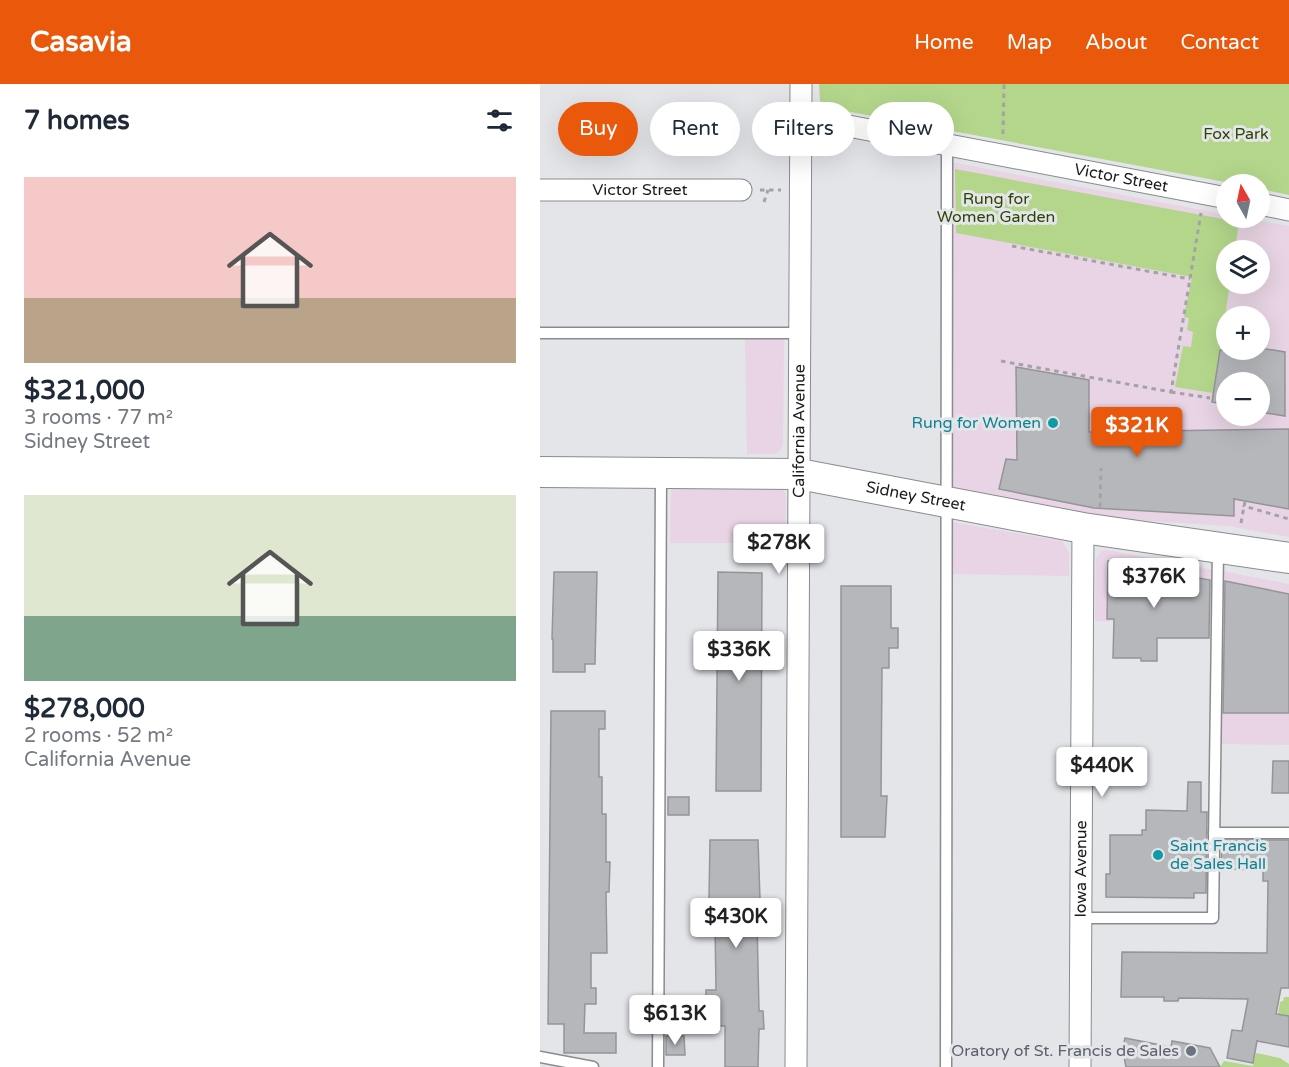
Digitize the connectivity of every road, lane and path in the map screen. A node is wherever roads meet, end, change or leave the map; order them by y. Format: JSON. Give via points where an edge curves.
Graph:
{"nodes":[{"id":1,"x":801,"y":84,"type":"edge"},
{"id":2,"x":1004,"y":84,"type":"edge"},
{"id":3,"x":801,"y":102,"type":"edge"},
{"id":4,"x":1003,"y":134,"type":"dead end"},
{"id":5,"x":954,"y":145,"type":"edge"},
{"id":6,"x":801,"y":156,"type":"edge"},
{"id":7,"x":947,"y":156,"type":"edge"},
{"id":8,"x":540,"y":190,"type":"edge"},
{"id":9,"x":741,"y":190,"type":"joint"},
{"id":10,"x":768,"y":190,"type":"junction"},
{"id":11,"x":801,"y":190,"type":"junction"},
{"id":12,"x":1216,"y":196,"type":"edge"},
{"id":13,"x":764,"y":202,"type":"dead end"},
{"id":14,"x":1270,"y":206,"type":"edge"},
{"id":15,"x":1289,"y":210,"type":"edge"},
{"id":16,"x":1201,"y":213,"type":"dead end"},
{"id":17,"x":1012,"y":246,"type":"dead end"},
{"id":18,"x":1190,"y":279,"type":"junction"},
{"id":19,"x":540,"y":333,"type":"edge"},
{"id":20,"x":800,"y":333,"type":"junction"},
{"id":21,"x":1001,"y":361,"type":"dead end"},
{"id":22,"x":1171,"y":392,"type":"junction"},
{"id":23,"x":1210,"y":398,"type":"dead end"},
{"id":24,"x":1101,"y":468,"type":"dead end"},
{"id":25,"x":540,"y":472,"type":"edge"},
{"id":26,"x":661,"y":472,"type":"junction"},
{"id":27,"x":799,"y":474,"type":"junction"},
{"id":28,"x":946,"y":502,"type":"junction"},
{"id":29,"x":1289,"y":519,"type":"edge"},
{"id":30,"x":1092,"y":520,"type":"junction"},
{"id":31,"x":1241,"y":523,"type":"dead end"},
{"id":32,"x":1218,"y":547,"type":"junction"},
{"id":33,"x":1289,"y":558,"type":"edge"},
{"id":34,"x":1214,"y":832,"type":"junction"},
{"id":35,"x":1289,"y":832,"type":"edge"},
{"id":36,"x":1082,"y":918,"type":"junction"},
{"id":37,"x":540,"y":1057,"type":"edge"},
{"id":38,"x":593,"y":1067,"type":"edge"},
{"id":39,"x":658,"y":1067,"type":"edge"},
{"id":40,"x":796,"y":1067,"type":"edge"},
{"id":41,"x":945,"y":1067,"type":"edge"},
{"id":42,"x":1080,"y":1067,"type":"edge"}],
"edges":[{"from":1,"to":3,"type":"street","name":"California Avenue"},
{"from":2,"to":4,"type":"path"},
{"from":5,"to":12,"type":"street","name":"Victor Street"},
{"from":6,"to":11,"type":"street","name":"California Avenue"},
{"from":7,"to":28,"type":"lane"},
{"from":8,"to":9,"type":"street","name":"Victor Street"},
{"from":9,"to":10,"type":"path"},
{"from":10,"to":11,"type":"path"},
{"from":10,"to":13,"type":"path"},
{"from":11,"to":20,"type":"street","name":"California Avenue"},
{"from":14,"to":15,"type":"street"},
{"from":16,"to":18,"type":"path"},
{"from":17,"to":18,"type":"path"},
{"from":18,"to":22,"type":"path"},
{"from":19,"to":20,"type":"lane"},
{"from":20,"to":27,"type":"street","name":"California Avenue"},
{"from":21,"to":22,"type":"path"},
{"from":22,"to":23,"type":"path"},
{"from":24,"to":30,"type":"path"},
{"from":25,"to":26,"type":"street","name":"Sidney Street"},
{"from":26,"to":27,"type":"street","name":"Sidney Street"},
{"from":26,"to":39,"type":"lane"},
{"from":27,"to":28,"type":"street","name":"Sidney Street"},
{"from":27,"to":40,"type":"street","name":"California Avenue"},
{"from":28,"to":30,"type":"street","name":"Sidney Street"},
{"from":28,"to":41,"type":"lane"},
{"from":29,"to":31,"type":"path","via":[[1245,504]]},
{"from":30,"to":32,"type":"street","name":"Sidney Street"},
{"from":30,"to":36,"type":"street","name":"Iowa Avenue"},
{"from":32,"to":33,"type":"street","name":"Sidney Street"},
{"from":32,"to":34,"type":"lane"},
{"from":34,"to":35,"type":"lane"},
{"from":34,"to":36,"type":"lane","via":[[1213,918]]},
{"from":36,"to":42,"type":"street","name":"Iowa Avenue"},
{"from":37,"to":38,"type":"lane"}]}
